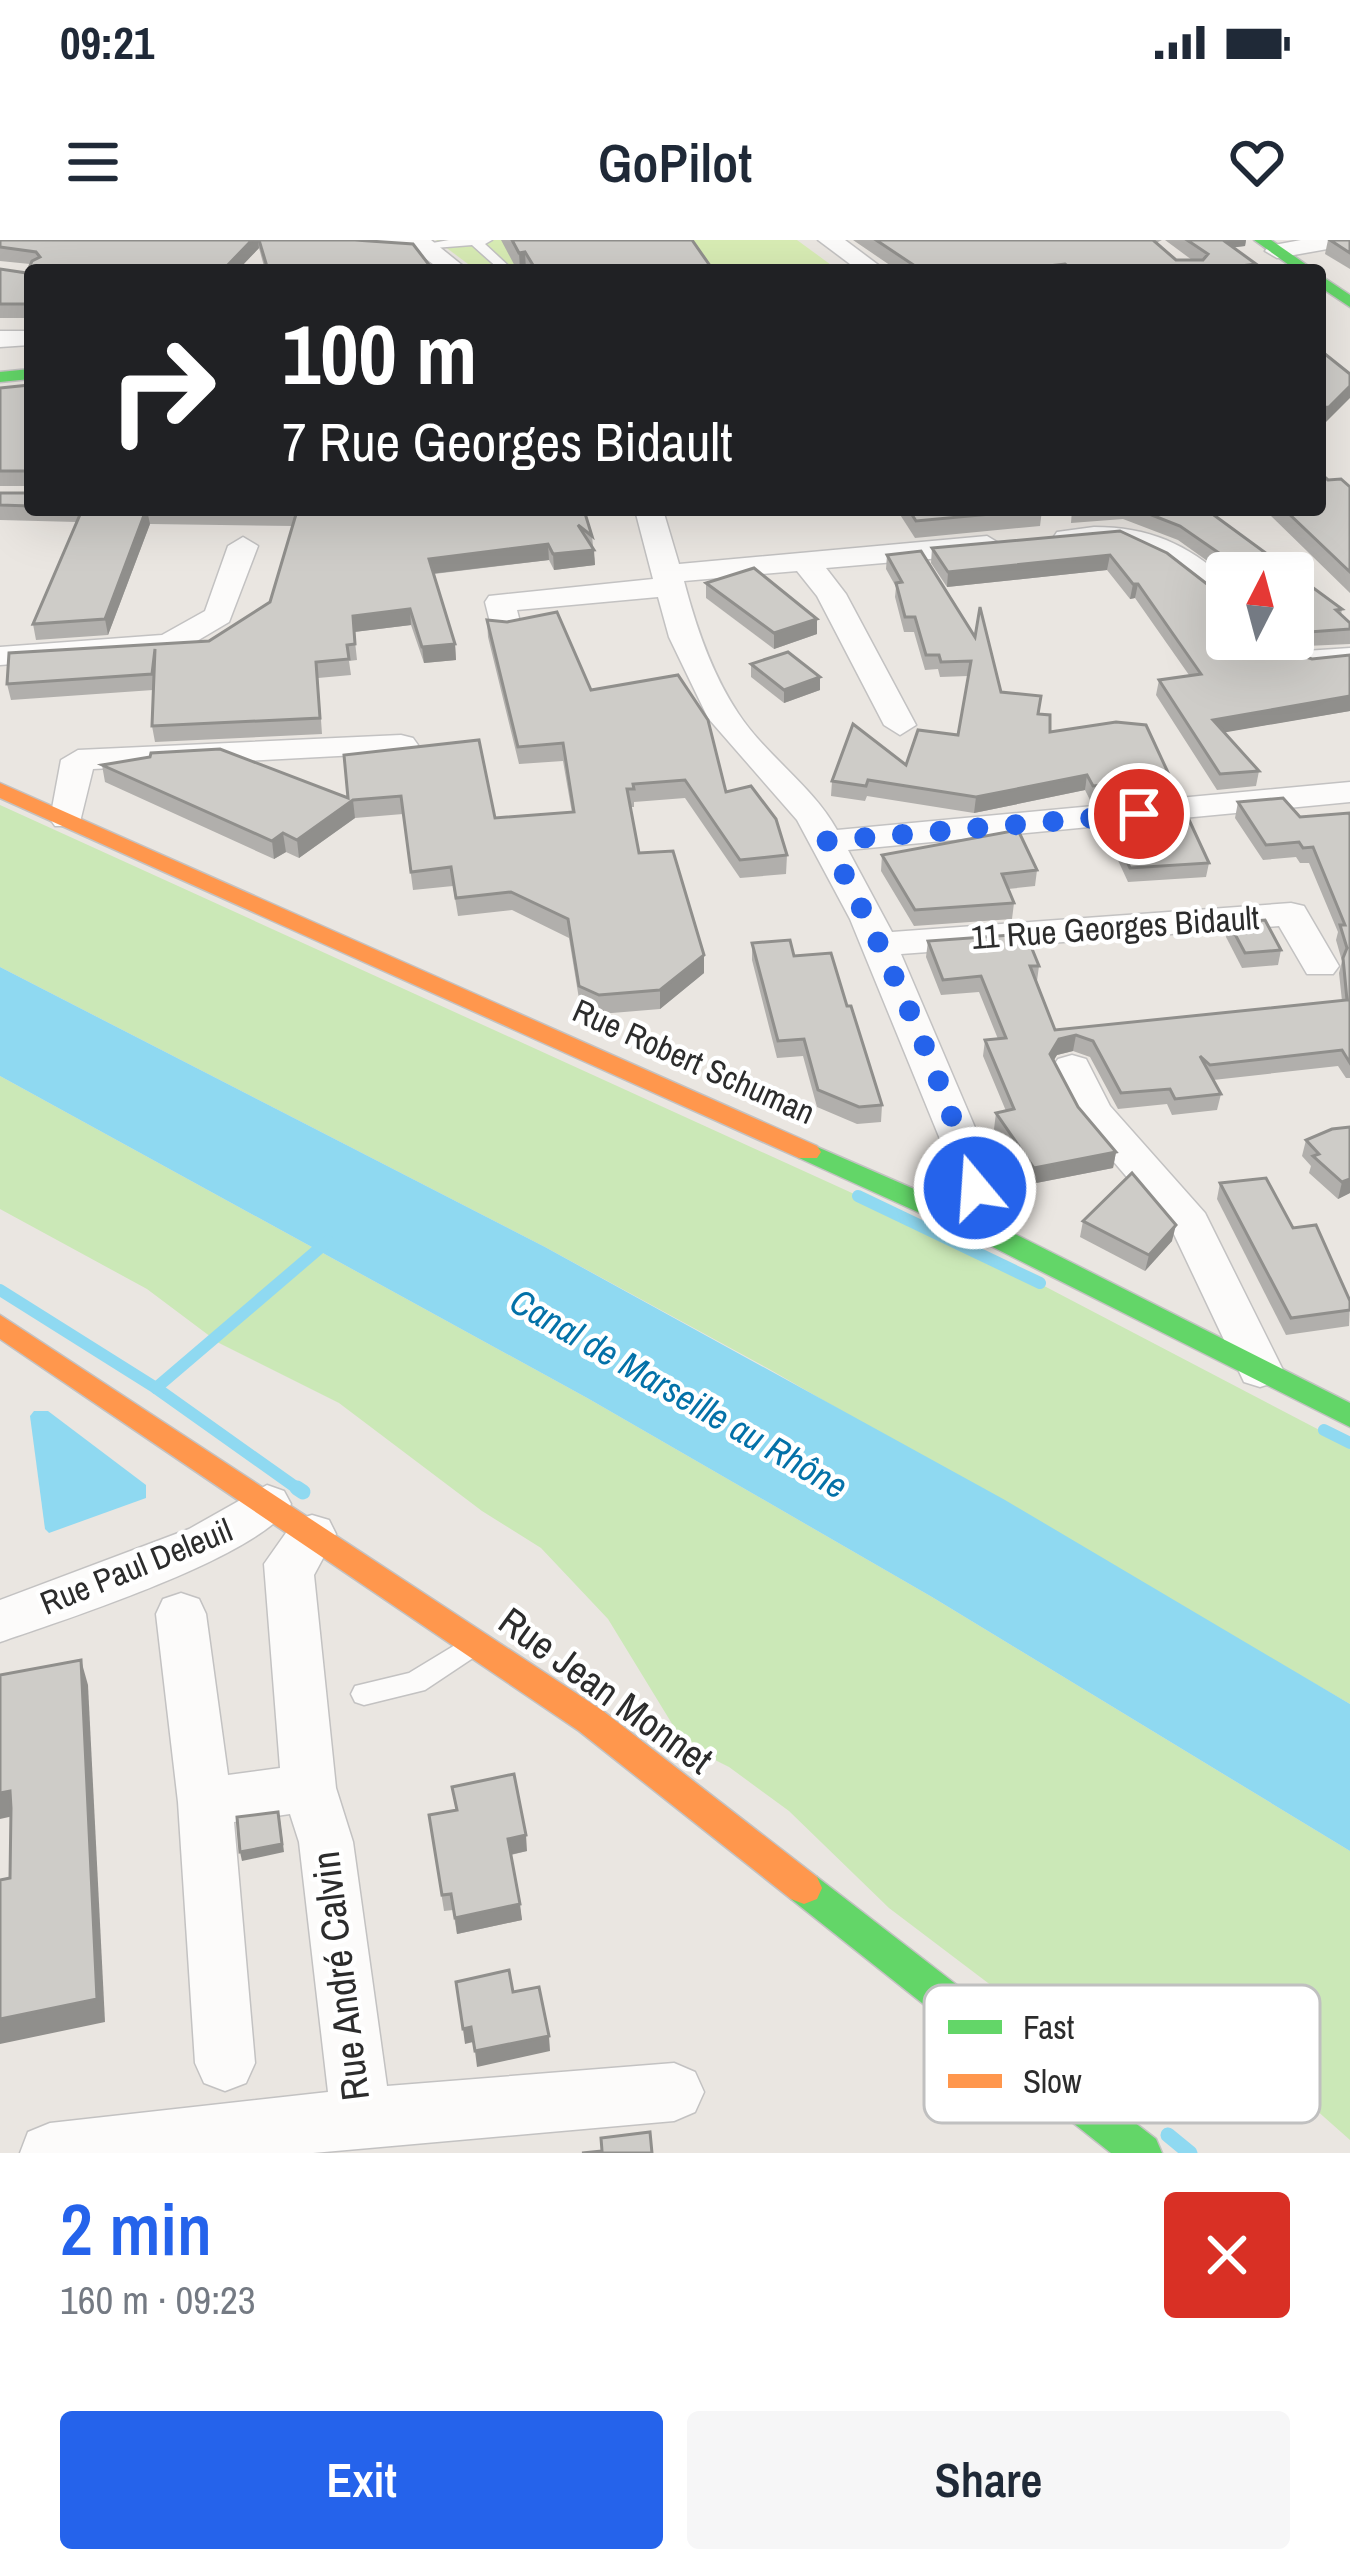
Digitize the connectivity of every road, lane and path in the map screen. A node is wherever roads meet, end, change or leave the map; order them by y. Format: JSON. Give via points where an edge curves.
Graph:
{"nodes":[{"id":1,"x":326,"y":240,"type":"edge"},
{"id":2,"x":486,"y":240,"type":"edge"},
{"id":3,"x":830,"y":240,"type":"edge"},
{"id":4,"x":1342,"y":240,"type":"edge"},
{"id":5,"x":476,"y":241,"type":"edge"},
{"id":6,"x":419,"y":243,"type":"edge"},
{"id":7,"x":1269,"y":245,"type":"edge"},
{"id":8,"x":448,"y":264,"type":"edge"},
{"id":9,"x":501,"y":264,"type":"edge"},
{"id":10,"x":864,"y":264,"type":"edge"},
{"id":11,"x":1297,"y":264,"type":"edge"},
{"id":12,"x":650,"y":516,"type":"edge"},
{"id":13,"x":243,"y":546,"type":"dead end"},
{"id":14,"x":805,"y":561,"type":"junction"},
{"id":15,"x":1206,"y":579,"type":"edge"},
{"id":16,"x":666,"y":581,"type":"junction"},
{"id":17,"x":497,"y":606,"type":"dead end"},
{"id":18,"x":0,"y":656,"type":"edge"},
{"id":19,"x":1350,"y":657,"type":"edge"},
{"id":20,"x":1293,"y":660,"type":"edge"},
{"id":21,"x":900,"y":725,"type":"dead end"},
{"id":22,"x":401,"y":745,"type":"edge"},
{"id":23,"x":0,"y":790,"type":"edge"},
{"id":24,"x":1350,"y":793,"type":"edge"},
{"id":25,"x":67,"y":819,"type":"junction"},
{"id":26,"x":827,"y":841,"type":"junction"},
{"id":27,"x":879,"y":944,"type":"junction"},
{"id":28,"x":1320,"y":965,"type":"dead end"},
{"id":29,"x":1072,"y":1068,"type":"dead end"},
{"id":30,"x":987,"y":1232,"type":"junction"},
{"id":31,"x":0,"y":1325,"type":"edge"},
{"id":32,"x":1260,"y":1370,"type":"junction"},
{"id":33,"x":1350,"y":1416,"type":"edge"},
{"id":34,"x":267,"y":1504,"type":"junction"},
{"id":35,"x":312,"y":1534,"type":"junction"},
{"id":36,"x":181,"y":1614,"type":"dead end"},
{"id":37,"x":0,"y":1621,"type":"edge"},
{"id":38,"x":476,"y":1644,"type":"junction"},
{"id":39,"x":364,"y":1694,"type":"dead end"},
{"id":40,"x":309,"y":1788,"type":"junction"},
{"id":41,"x":205,"y":1802,"type":"junction"},
{"id":42,"x":928,"y":1985,"type":"edge"},
{"id":43,"x":225,"y":2063,"type":"dead end"},
{"id":44,"x":674,"y":2092,"type":"dead end"},
{"id":45,"x":361,"y":2118,"type":"junction"},
{"id":46,"x":1104,"y":2123,"type":"edge"},
{"id":47,"x":50,"y":2153,"type":"edge"},
{"id":48,"x":1142,"y":2153,"type":"edge"}],
"edges":[{"from":1,"to":6,"type":"street"},
{"from":2,"to":5,"type":"lane"},
{"from":3,"to":10,"type":"street"},
{"from":4,"to":7,"type":"street"},
{"from":5,"to":6,"type":"lane"},
{"from":5,"to":9,"type":"lane"},
{"from":6,"to":8,"type":"street"},
{"from":7,"to":11,"type":"street"},
{"from":12,"to":16,"type":"street"},
{"from":13,"to":18,"type":"street","via":[[218,616],[169,644]]},
{"from":14,"to":15,"type":"street","via":[[1121,532],[1154,542]]},
{"from":14,"to":16,"type":"street"},
{"from":14,"to":21,"type":"street"},
{"from":16,"to":17,"type":"street"},
{"from":16,"to":26,"type":"street","via":[[724,718]]},
{"from":19,"to":20,"type":"street"},
{"from":22,"to":25,"type":"street","via":[[78,760]]},
{"from":23,"to":25,"type":"street","name":"Rue Robert Schuman"},
{"from":24,"to":26,"type":"street"},
{"from":25,"to":30,"type":"street","name":"Rue Robert Schuman"},
{"from":26,"to":27,"type":"street"},
{"from":27,"to":28,"type":"street","name":"11 Rue Georges Bidault","via":[[1292,914]]},
{"from":27,"to":30,"type":"street","via":[[962,1144]]},
{"from":29,"to":32,"type":"street","via":[[1093,1112],[1190,1223]]},
{"from":30,"to":32,"type":"street","name":"Rue Robert Schuman"},
{"from":31,"to":34,"type":"street","name":"Rue Jean Monnet"},
{"from":32,"to":33,"type":"street","name":"Rue Robert Schuman"},
{"from":34,"to":35,"type":"street","name":"Rue Jean Monnet"},
{"from":34,"to":37,"type":"street","name":"Rue Paul Deleuil","via":[[206,1543]]},
{"from":35,"to":38,"type":"street","name":"Rue Jean Monnet"},
{"from":35,"to":40,"type":"street","name":"Rue André Calvin","via":[[289,1564]]},
{"from":36,"to":41,"type":"street"},
{"from":38,"to":39,"type":"lane","via":[[416,1682]]},
{"from":38,"to":42,"type":"street","name":"Rue Jean Monnet","via":[[591,1721]]},
{"from":40,"to":41,"type":"street"},
{"from":40,"to":45,"type":"street","name":"Rue André Calvin","via":[[326,1842]]},
{"from":41,"to":43,"type":"street"},
{"from":44,"to":45,"type":"street"},
{"from":45,"to":47,"type":"street","name":"Rue André Calvin"},
{"from":46,"to":48,"type":"street","name":"Rue Jean Monnet"}]}
